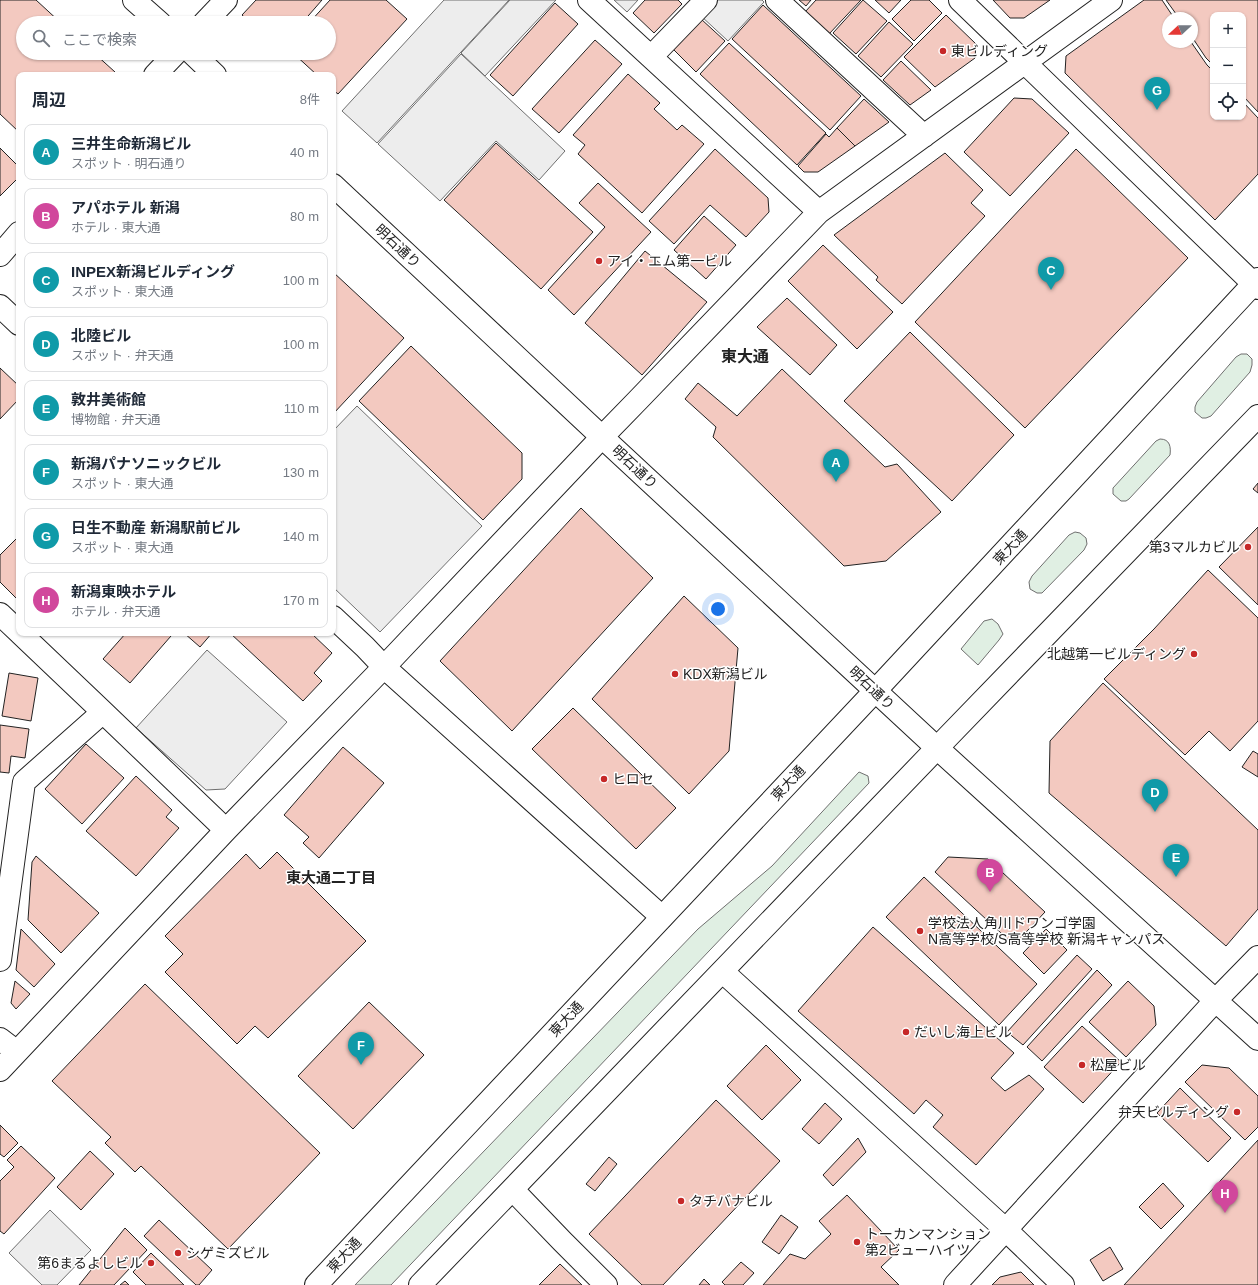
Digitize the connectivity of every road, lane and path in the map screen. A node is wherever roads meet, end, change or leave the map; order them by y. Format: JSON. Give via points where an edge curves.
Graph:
{"nodes":[{"id":1,"x":134,"y":0,"type":"edge"},
{"id":2,"x":226,"y":0,"type":"edge"},
{"id":3,"x":589,"y":0,"type":"edge"},
{"id":4,"x":706,"y":0,"type":"edge"},
{"id":5,"x":777,"y":0,"type":"edge"},
{"id":6,"x":960,"y":0,"type":"edge"},
{"id":7,"x":1111,"y":0,"type":"edge"},
{"id":8,"x":152,"y":16,"type":"edge"},
{"id":9,"x":211,"y":16,"type":"edge"},
{"id":10,"x":651,"y":57,"type":"junction"},
{"id":11,"x":169,"y":60,"type":"edge"},
{"id":12,"x":199,"y":60,"type":"edge"},
{"id":13,"x":1024,"y":63,"type":"junction"},
{"id":14,"x":158,"y":72,"type":"edge"},
{"id":15,"x":212,"y":72,"type":"edge"},
{"id":16,"x":924,"y":136,"type":"junction"},
{"id":17,"x":336,"y":188,"type":"edge"},
{"id":18,"x":819,"y":212,"type":"junction"},
{"id":19,"x":16,"y":236,"type":"edge"},
{"id":20,"x":0,"y":255,"type":"edge"},
{"id":21,"x":1257,"y":284,"type":"edge"},
{"id":22,"x":0,"y":306,"type":"edge"},
{"id":23,"x":16,"y":321,"type":"edge"},
{"id":24,"x":1258,"y":416,"type":"edge"},
{"id":25,"x":602,"y":437,"type":"junction"},
{"id":26,"x":0,"y":614,"type":"edge"},
{"id":27,"x":336,"y":621,"type":"edge"},
{"id":28,"x":16,"y":630,"type":"edge"},
{"id":29,"x":22,"y":636,"type":"edge"},
{"id":30,"x":384,"y":667,"type":"junction"},
{"id":31,"x":875,"y":691,"type":"junction"},
{"id":32,"x":104,"y":712,"type":"junction"},
{"id":33,"x":938,"y":748,"type":"junction"},
{"id":34,"x":226,"y":830,"type":"junction"},
{"id":35,"x":662,"y":917,"type":"junction"},
{"id":36,"x":1258,"y":956,"type":"edge"},
{"id":37,"x":0,"y":960,"type":"edge"},
{"id":38,"x":723,"y":972,"type":"junction"},
{"id":39,"x":1215,"y":1001,"type":"junction"},
{"id":40,"x":0,"y":1039,"type":"edge"},
{"id":41,"x":1258,"y":1039,"type":"edge"},
{"id":42,"x":17,"y":1052,"type":"junction"},
{"id":43,"x":0,"y":1070,"type":"edge"},
{"id":44,"x":513,"y":1190,"type":"junction"},
{"id":45,"x":1006,"y":1230,"type":"junction"},
{"id":46,"x":316,"y":1285,"type":"edge"},
{"id":47,"x":420,"y":1285,"type":"edge"},
{"id":48,"x":606,"y":1285,"type":"edge"},
{"id":49,"x":955,"y":1285,"type":"edge"},
{"id":50,"x":1063,"y":1285,"type":"edge"}],
"edges":[{"from":1,"to":8,"type":"main road"},
{"from":2,"to":9,"type":"main road"},
{"from":3,"to":10,"type":"main road"},
{"from":4,"to":10,"type":"main road"},
{"from":5,"to":16,"type":"main road"},
{"from":6,"to":13,"type":"main road"},
{"from":7,"to":13,"type":"main road"},
{"from":10,"to":18,"type":"main road"},
{"from":11,"to":14,"type":"main road"},
{"from":12,"to":15,"type":"main road"},
{"from":13,"to":16,"type":"main road"},
{"from":13,"to":21,"type":"main road"},
{"from":16,"to":18,"type":"main road"},
{"from":17,"to":25,"type":"main road","name":"明石通り"},
{"from":18,"to":25,"type":"main road"},
{"from":19,"to":20,"type":"main road"},
{"from":21,"to":31,"type":"main road","name":"東大通"},
{"from":22,"to":23,"type":"main road"},
{"from":24,"to":33,"type":"main road"},
{"from":25,"to":30,"type":"main road"},
{"from":25,"to":31,"type":"main road","name":"明石通り"},
{"from":26,"to":28,"type":"main road"},
{"from":27,"to":30,"type":"main road"},
{"from":29,"to":32,"type":"main road"},
{"from":30,"to":34,"type":"main road"},
{"from":30,"to":35,"type":"main road"},
{"from":31,"to":33,"type":"main road","name":"明石通り"},
{"from":31,"to":35,"type":"main road","name":"東大通"},
{"from":32,"to":34,"type":"main road"},
{"from":32,"to":37,"type":"main road","via":[[24,782]]},
{"from":33,"to":38,"type":"main road"},
{"from":33,"to":39,"type":"main road","name":"明石通り"},
{"from":34,"to":42,"type":"main road"},
{"from":35,"to":46,"type":"main road","name":"東大通"},
{"from":36,"to":39,"type":"main road"},
{"from":38,"to":44,"type":"main road"},
{"from":38,"to":45,"type":"main road"},
{"from":39,"to":41,"type":"main road","name":"明石通り"},
{"from":39,"to":45,"type":"main road"},
{"from":40,"to":42,"type":"main road"},
{"from":42,"to":43,"type":"main road"},
{"from":44,"to":47,"type":"main road"},
{"from":44,"to":48,"type":"main road"},
{"from":45,"to":49,"type":"main road"},
{"from":45,"to":50,"type":"main road"}]}
